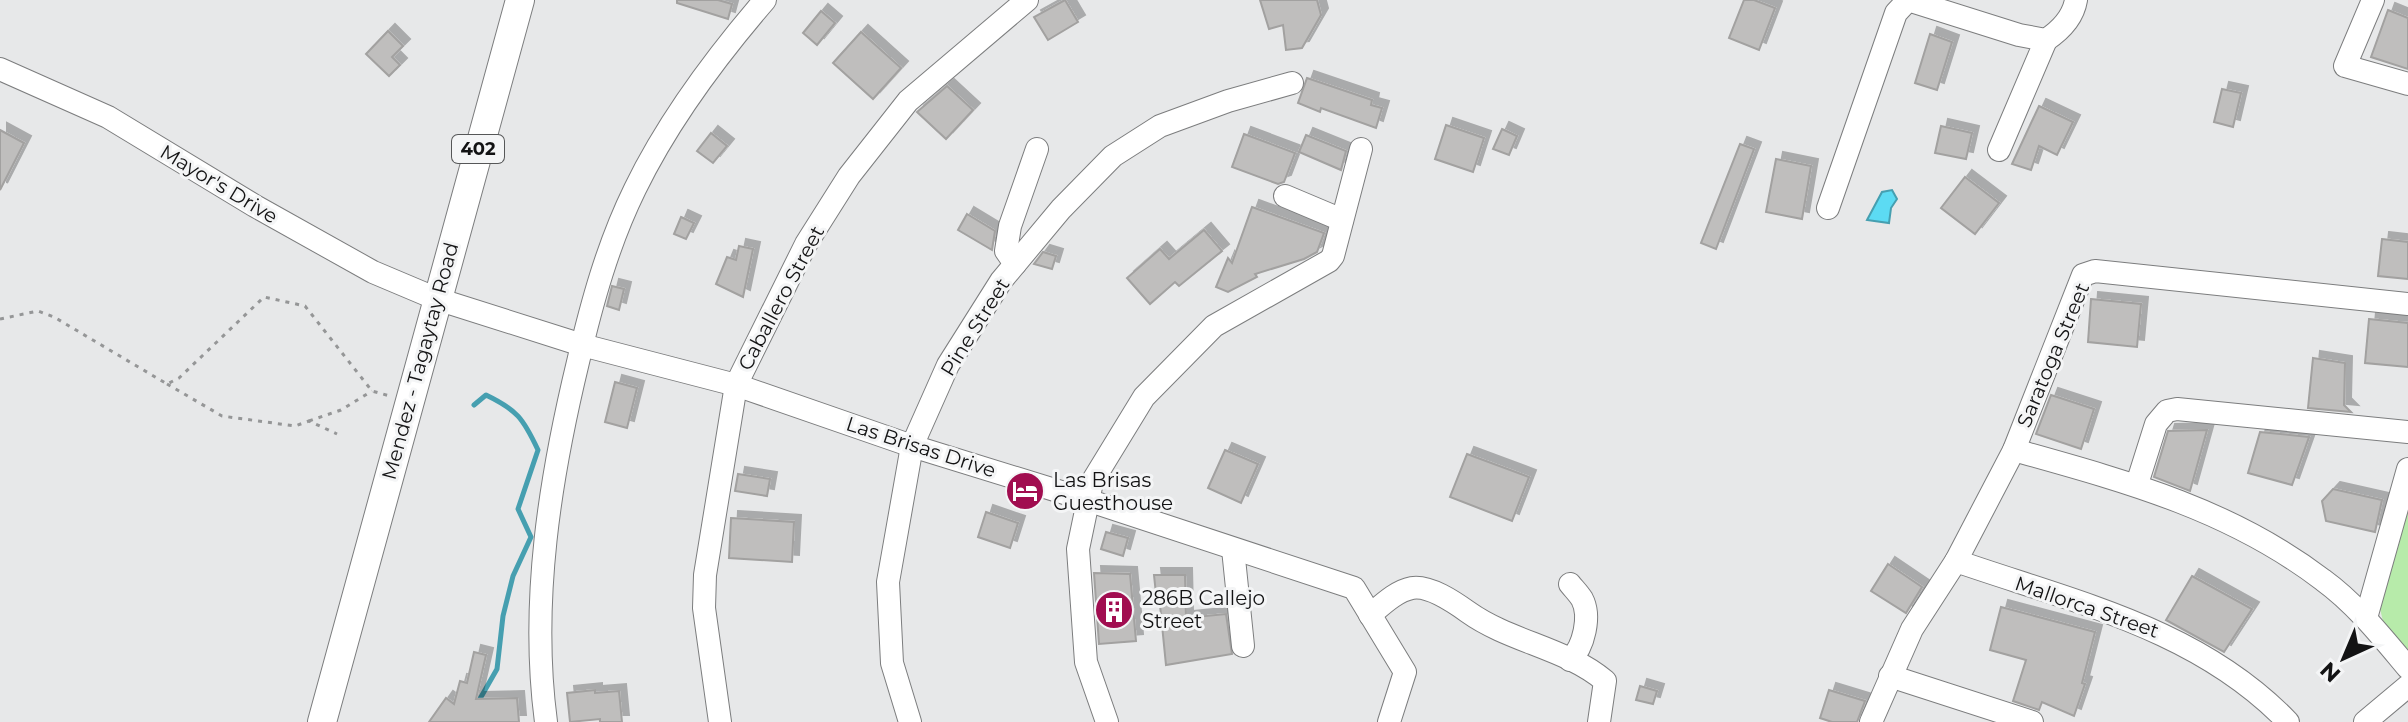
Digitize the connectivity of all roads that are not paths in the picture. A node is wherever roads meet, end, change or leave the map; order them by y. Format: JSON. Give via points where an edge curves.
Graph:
{"nodes":[{"id":1,"x":520,"y":0,"type":"edge"},
{"id":2,"x":765,"y":0,"type":"edge"},
{"id":3,"x":1027,"y":0,"type":"edge"},
{"id":4,"x":2076,"y":0,"type":"edge"},
{"id":5,"x":2373,"y":0,"type":"edge"},
{"id":6,"x":2046,"y":40,"type":"junction"},
{"id":7,"x":0,"y":69,"type":"edge"},
{"id":8,"x":1292,"y":83,"type":"dead end"},
{"id":9,"x":2408,"y":84,"type":"edge"},
{"id":10,"x":1037,"y":149,"type":"dead end"},
{"id":11,"x":1361,"y":149,"type":"dead end"},
{"id":12,"x":1999,"y":150,"type":"dead end"},
{"id":13,"x":1285,"y":196,"type":"dead end"},
{"id":14,"x":1828,"y":208,"type":"dead end"},
{"id":15,"x":1342,"y":220,"type":"junction"},
{"id":16,"x":1015,"y":264,"type":"junction"},
{"id":17,"x":437,"y":299,"type":"junction"},
{"id":18,"x":2408,"y":304,"type":"edge"},
{"id":19,"x":582,"y":345,"type":"junction"},
{"id":20,"x":736,"y":385,"type":"junction"},
{"id":21,"x":2408,"y":432,"type":"edge"},
{"id":22,"x":912,"y":446,"type":"junction"},
{"id":23,"x":2014,"y":450,"type":"junction"},
{"id":24,"x":2408,"y":469,"type":"edge"},
{"id":25,"x":2137,"y":484,"type":"junction"},
{"id":26,"x":1087,"y":500,"type":"junction"},
{"id":27,"x":1233,"y":549,"type":"junction"},
{"id":28,"x":1956,"y":561,"type":"junction"},
{"id":29,"x":1570,"y":584,"type":"dead end"},
{"id":30,"x":1370,"y":615,"type":"junction"},
{"id":31,"x":2366,"y":618,"type":"junction"},
{"id":32,"x":1243,"y":646,"type":"dead end"},
{"id":33,"x":1570,"y":660,"type":"junction"},
{"id":34,"x":2408,"y":668,"type":"edge"},
{"id":35,"x":1890,"y":676,"type":"junction"},
{"id":36,"x":2408,"y":686,"type":"edge"},
{"id":37,"x":322,"y":722,"type":"edge"},
{"id":38,"x":546,"y":722,"type":"edge"},
{"id":39,"x":720,"y":722,"type":"edge"},
{"id":40,"x":910,"y":722,"type":"edge"},
{"id":41,"x":1107,"y":722,"type":"edge"},
{"id":42,"x":1389,"y":722,"type":"edge"},
{"id":43,"x":1599,"y":722,"type":"edge"},
{"id":44,"x":1871,"y":722,"type":"edge"},
{"id":45,"x":2032,"y":722,"type":"edge"},
{"id":46,"x":2288,"y":722,"type":"edge"},
{"id":47,"x":2365,"y":722,"type":"edge"}],
"edges":[{"from":1,"to":17,"type":"main road","name":"Mendez - Tagaytay Road","number":"402"},
{"from":2,"to":19,"type":"street","via":[[678,113],[636,187],[605,260]]},
{"from":3,"to":20,"type":"street","name":"Caballero Street","via":[[908,101],[849,176],[806,244]]},
{"from":4,"to":6,"type":"street","via":[[2062,30]]},
{"from":5,"to":9,"type":"street","via":[[2345,66]]},
{"from":6,"to":12,"type":"street"},
{"from":6,"to":14,"type":"street","via":[[1908,0],[1891,25]]},
{"from":7,"to":17,"type":"street","name":"Mayor's Drive","via":[[108,117],[373,272]]},
{"from":8,"to":16,"type":"street","name":"Pine Street","via":[[1160,126],[1113,156]]},
{"from":10,"to":16,"type":"street","via":[[1010,226],[1006,251]]},
{"from":11,"to":15,"type":"street"},
{"from":13,"to":15,"type":"street"},
{"from":15,"to":26,"type":"street","via":[[1329,261],[1214,326],[1144,397],[1092,482]]},
{"from":16,"to":22,"type":"street","name":"Pine Street","via":[[948,365]]},
{"from":17,"to":19,"type":"street","name":"Las Brisas Drive"},
{"from":17,"to":37,"type":"main road","name":"Mendez - Tagaytay Road","number":"402"},
{"from":18,"to":23,"type":"street","name":"Saratoga Street","via":[[2095,271],[2083,275]]},
{"from":19,"to":20,"type":"street","name":"Las Brisas Drive"},
{"from":19,"to":38,"type":"street","via":[[547,527],[542,611]]},
{"from":20,"to":22,"type":"street","name":"Las Brisas Drive"},
{"from":20,"to":39,"type":"street","name":"Caballero Street","via":[[705,575],[704,608]]},
{"from":21,"to":25,"type":"street","via":[[2177,409],[2167,411],[2156,424]]},
{"from":22,"to":26,"type":"street","name":"Las Brisas Drive"},
{"from":22,"to":40,"type":"street","name":"Pine Street","via":[[888,582],[892,663]]},
{"from":23,"to":25,"type":"street"},
{"from":23,"to":28,"type":"street","name":"Saratoga Street"},
{"from":24,"to":31,"type":"street"},
{"from":25,"to":31,"type":"street","via":[[2272,545],[2325,581]]},
{"from":26,"to":27,"type":"street","name":"Las Brisas Drive"},
{"from":26,"to":41,"type":"street","via":[[1078,549],[1086,662]]},
{"from":27,"to":30,"type":"street","name":"Las Brisas Drive","via":[[1354,588]]},
{"from":27,"to":32,"type":"street"},
{"from":28,"to":35,"type":"street","name":"Saratoga Street","via":[[1912,629]]},
{"from":28,"to":46,"type":"street","name":"Mallorca Street","via":[[2169,637],[2212,659]]},
{"from":29,"to":33,"type":"street","via":[[1584,602],[1585,631]]},
{"from":30,"to":33,"type":"street","via":[[1414,587],[1448,598],[1507,635]]},
{"from":30,"to":42,"type":"street","name":"Las Brisas Drive","via":[[1405,672]]},
{"from":31,"to":34,"type":"street"},
{"from":33,"to":43,"type":"street","via":[[1605,681]]},
{"from":35,"to":44,"type":"street","name":"Saratoga Street"},
{"from":35,"to":45,"type":"street"},
{"from":36,"to":47,"type":"street"}]}
